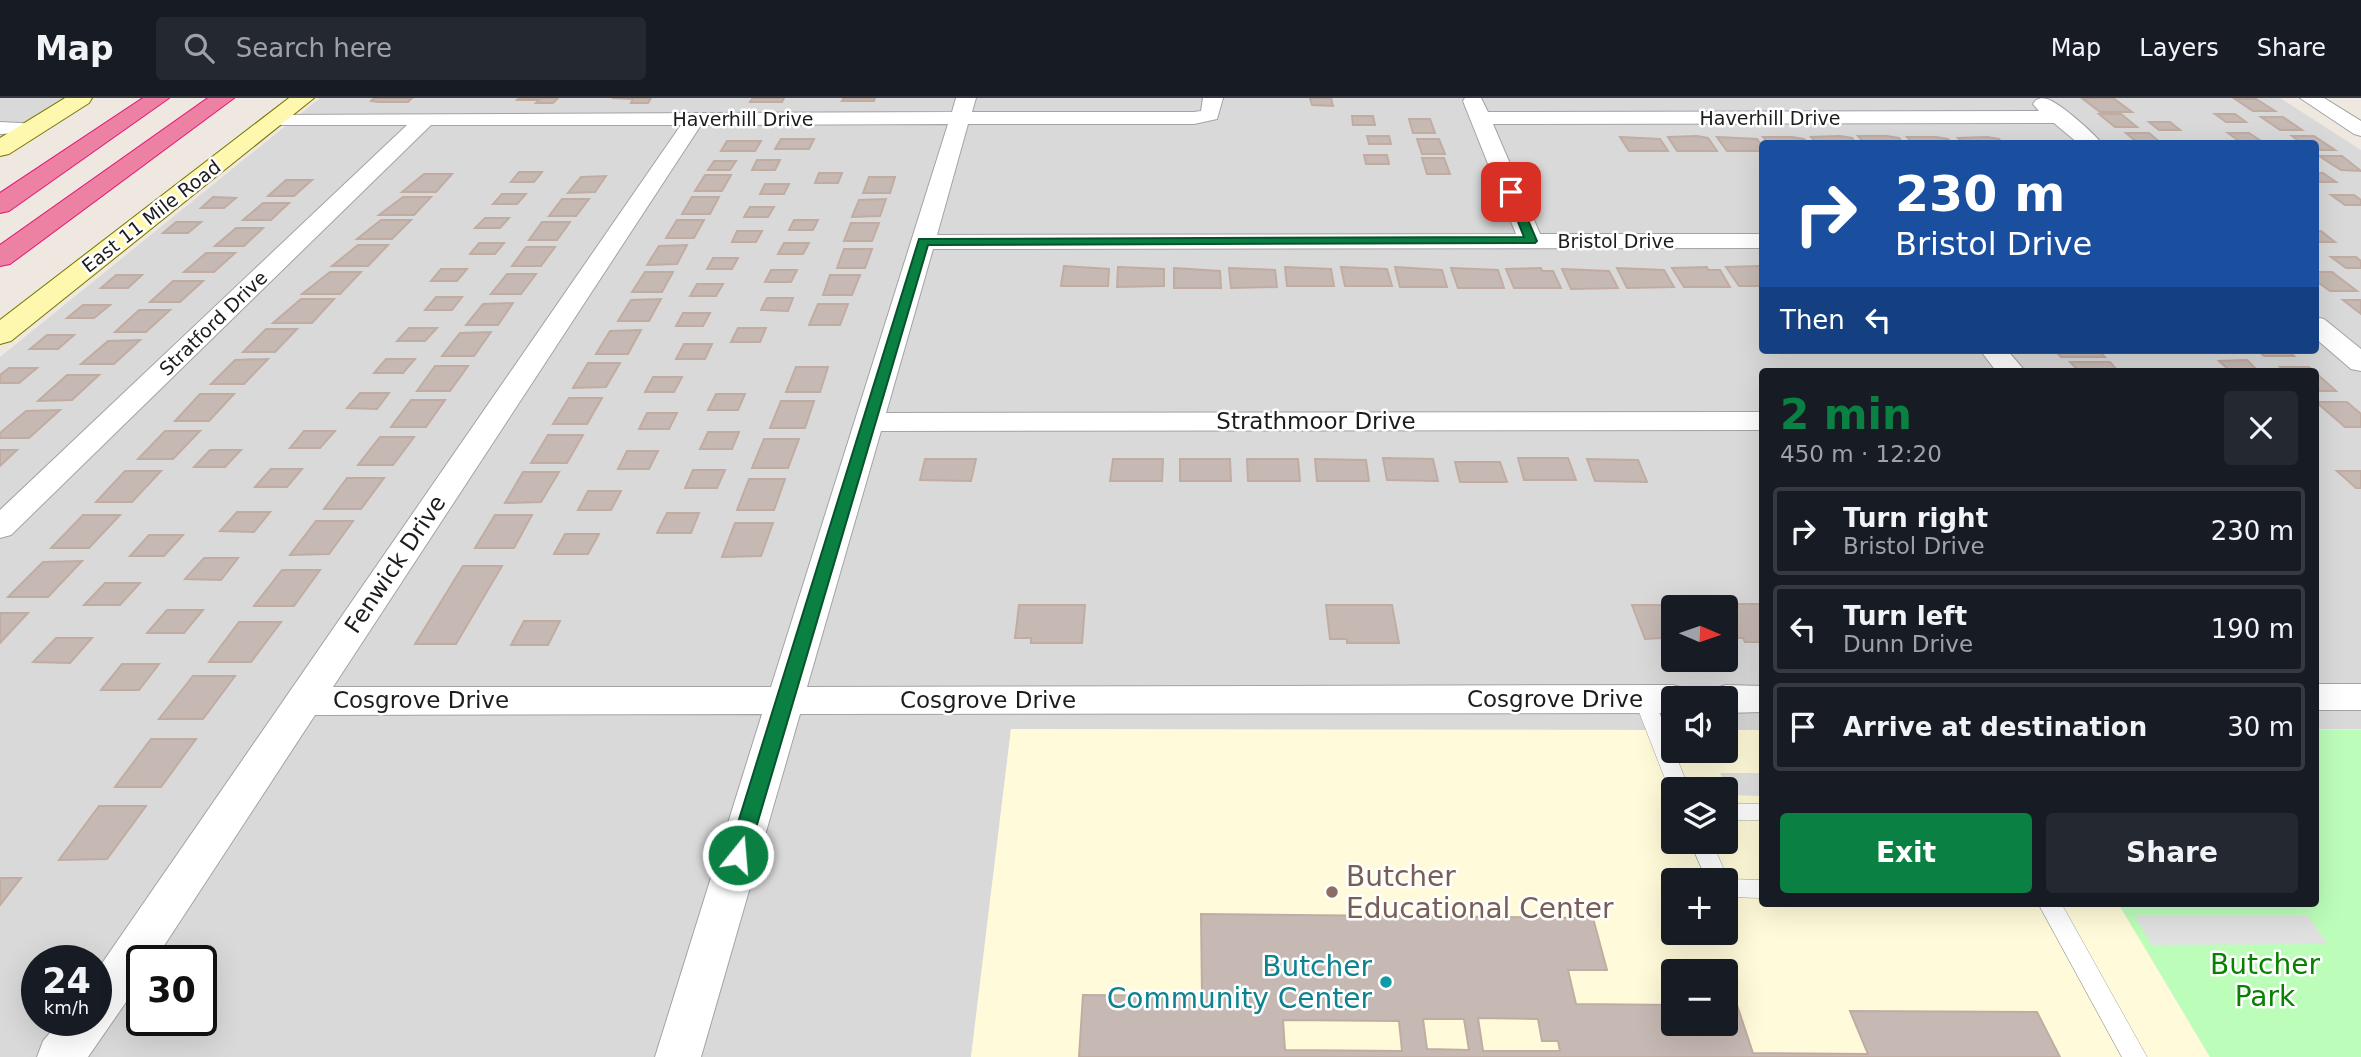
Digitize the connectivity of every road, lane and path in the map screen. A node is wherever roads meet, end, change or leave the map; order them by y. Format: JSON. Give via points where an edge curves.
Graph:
{"nodes":[{"id":1,"x":81,"y":98,"type":"edge"},
{"id":2,"x":158,"y":98,"type":"edge"},
{"id":3,"x":223,"y":98,"type":"edge"},
{"id":4,"x":303,"y":98,"type":"edge"},
{"id":5,"x":1728,"y":98,"type":"edge"},
{"id":6,"x":2036,"y":98,"type":"edge"},
{"id":7,"x":2311,"y":98,"type":"edge"},
{"id":8,"x":1212,"y":106,"type":"edge"},
{"id":9,"x":1476,"y":108,"type":"edge"},
{"id":10,"x":963,"y":109,"type":"edge"},
{"id":11,"x":2060,"y":117,"type":"junction"},
{"id":12,"x":1744,"y":118,"type":"junction"},
{"id":13,"x":276,"y":119,"type":"junction"},
{"id":14,"x":425,"y":119,"type":"junction"},
{"id":15,"x":695,"y":119,"type":"junction"},
{"id":16,"x":0,"y":128,"type":"edge"},
{"id":17,"x":33,"y":128,"type":"junction"},
{"id":18,"x":2361,"y":130,"type":"edge"},
{"id":19,"x":2087,"y":140,"type":"edge"},
{"id":20,"x":0,"y":149,"type":"edge"},
{"id":21,"x":0,"y":205,"type":"edge"},
{"id":22,"x":1531,"y":241,"type":"junction"},
{"id":23,"x":1759,"y":241,"type":"edge"},
{"id":24,"x":923,"y":242,"type":"junction"},
{"id":25,"x":0,"y":258,"type":"edge"},
{"id":26,"x":2319,"y":328,"type":"edge"},
{"id":27,"x":0,"y":335,"type":"edge"},
{"id":28,"x":1996,"y":354,"type":"edge"},
{"id":29,"x":2361,"y":363,"type":"edge"},
{"id":30,"x":2008,"y":368,"type":"edge"},
{"id":31,"x":1759,"y":421,"type":"edge"},
{"id":32,"x":869,"y":422,"type":"junction"},
{"id":33,"x":0,"y":528,"type":"edge"},
{"id":34,"x":2319,"y":697,"type":"edge"},
{"id":35,"x":2361,"y":697,"type":"edge"},
{"id":36,"x":1658,"y":699,"type":"edge"},
{"id":37,"x":1738,"y":699,"type":"edge"},
{"id":38,"x":1759,"y":699,"type":"edge"},
{"id":39,"x":785,"y":700,"type":"junction"},
{"id":40,"x":302,"y":701,"type":"junction"},
{"id":41,"x":1676,"y":777,"type":"edge"},
{"id":42,"x":1738,"y":812,"type":"edge"},
{"id":43,"x":1759,"y":812,"type":"edge"},
{"id":44,"x":1738,"y":888,"type":"edge"},
{"id":45,"x":1759,"y":889,"type":"edge"},
{"id":46,"x":2051,"y":907,"type":"edge"},
{"id":47,"x":112,"y":986,"type":"edge"},
{"id":48,"x":76,"y":1036,"type":"edge"},
{"id":49,"x":60,"y":1057,"type":"edge"},
{"id":50,"x":678,"y":1057,"type":"edge"},
{"id":51,"x":2135,"y":1057,"type":"edge"}],
"edges":[{"from":1,"to":17,"type":"main road"},
{"from":2,"to":21,"type":"highway"},
{"from":3,"to":25,"type":"highway"},
{"from":4,"to":13,"type":"main road","name":"East 11 Mile Road"},
{"from":5,"to":12,"type":"street"},
{"from":6,"to":11,"type":"street"},
{"from":7,"to":18,"type":"street"},
{"from":8,"to":10,"type":"street","name":"Haverhill Drive","via":[[1176,118]]},
{"from":9,"to":12,"type":"street","name":"Haverhill Drive"},
{"from":9,"to":22,"type":"street"},
{"from":10,"to":15,"type":"street","name":"Haverhill Drive"},
{"from":10,"to":24,"type":"street"},
{"from":11,"to":12,"type":"street","name":"Haverhill Drive"},
{"from":11,"to":19,"type":"street"},
{"from":13,"to":14,"type":"street","name":"Haverhill Drive"},
{"from":13,"to":27,"type":"main road","name":"East 11 Mile Road"},
{"from":14,"to":15,"type":"street","name":"Haverhill Drive"},
{"from":14,"to":33,"type":"street","name":"Stratford Drive"},
{"from":15,"to":40,"type":"street","name":"Fenwick Drive"},
{"from":16,"to":17,"type":"street"},
{"from":17,"to":20,"type":"main road"},
{"from":22,"to":23,"type":"street","name":"Bristol Drive"},
{"from":22,"to":24,"type":"street","name":"Bristol Drive"},
{"from":24,"to":32,"type":"street"},
{"from":26,"to":29,"type":"street"},
{"from":28,"to":30,"type":"street"},
{"from":31,"to":32,"type":"street","name":"Strathmoor Drive"},
{"from":32,"to":39,"type":"street"},
{"from":34,"to":35,"type":"street"},
{"from":36,"to":39,"type":"street","name":"Cosgrove Drive"},
{"from":36,"to":41,"type":"lane"},
{"from":37,"to":38,"type":"street"},
{"from":39,"to":40,"type":"street","name":"Cosgrove Drive"},
{"from":39,"to":50,"type":"street"},
{"from":40,"to":47,"type":"street","name":"Fenwick Drive"},
{"from":42,"to":43,"type":"lane"},
{"from":44,"to":45,"type":"lane"},
{"from":46,"to":51,"type":"lane"},
{"from":48,"to":49,"type":"street"}]}
